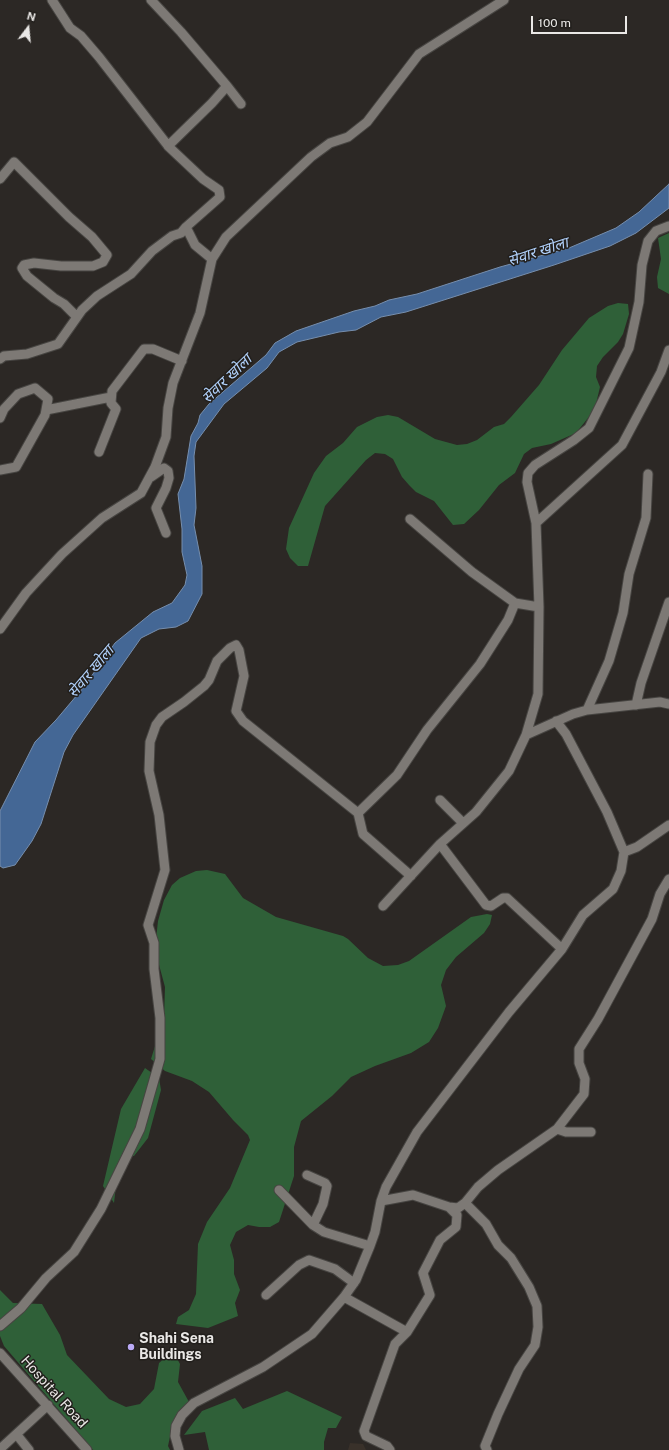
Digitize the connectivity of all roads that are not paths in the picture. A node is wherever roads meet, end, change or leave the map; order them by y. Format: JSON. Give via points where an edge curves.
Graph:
{"nodes":[{"id":1,"x":52,"y":0,"type":"edge"},
{"id":2,"x":151,"y":0,"type":"edge"},
{"id":3,"x":504,"y":0,"type":"edge"},
{"id":4,"x":227,"y":86,"type":"junction"},
{"id":5,"x":241,"y":104,"type":"dead end"},
{"id":6,"x":168,"y":146,"type":"junction"},
{"id":7,"x":0,"y":179,"type":"edge"},
{"id":8,"x":669,"y":226,"type":"edge"},
{"id":9,"x":186,"y":227,"type":"junction"},
{"id":10,"x":212,"y":259,"type":"junction"},
{"id":11,"x":77,"y":317,"type":"junction"},
{"id":12,"x":669,"y":350,"type":"edge"},
{"id":13,"x":1,"y":356,"type":"edge"},
{"id":14,"x":182,"y":361,"type":"junction"},
{"id":15,"x":110,"y":398,"type":"junction"},
{"id":16,"x":46,"y":410,"type":"junction"},
{"id":17,"x":0,"y":418,"type":"edge"},
{"id":18,"x":99,"y":452,"type":"dead end"},
{"id":19,"x":0,"y":470,"type":"edge"},
{"id":20,"x":648,"y":474,"type":"dead end"},
{"id":21,"x":150,"y":478,"type":"junction"},
{"id":22,"x":410,"y":519,"type":"dead end"},
{"id":23,"x":536,"y":523,"type":"junction"},
{"id":24,"x":166,"y":533,"type":"dead end"},
{"id":25,"x":669,"y":602,"type":"edge"},
{"id":26,"x":515,"y":603,"type":"junction"},
{"id":27,"x":539,"y":607,"type":"junction"},
{"id":28,"x":0,"y":629,"type":"edge"},
{"id":29,"x":669,"y":695,"type":"edge"},
{"id":30,"x":664,"y":703,"type":"edge"},
{"id":31,"x":636,"y":705,"type":"junction"},
{"id":32,"x":587,"y":710,"type":"junction"},
{"id":33,"x":556,"y":721,"type":"junction"},
{"id":34,"x":526,"y":735,"type":"junction"},
{"id":35,"x":440,"y":800,"type":"dead end"},
{"id":36,"x":358,"y":812,"type":"junction"},
{"id":37,"x":464,"y":823,"type":"junction"},
{"id":38,"x":669,"y":825,"type":"edge"},
{"id":39,"x":440,"y":844,"type":"junction"},
{"id":40,"x":624,"y":852,"type":"junction"},
{"id":41,"x":411,"y":876,"type":"junction"},
{"id":42,"x":669,"y":879,"type":"edge"},
{"id":43,"x":383,"y":906,"type":"dead end"},
{"id":44,"x":562,"y":949,"type":"junction"},
{"id":45,"x":557,"y":1129,"type":"junction"},
{"id":46,"x":591,"y":1132,"type":"dead end"},
{"id":47,"x":307,"y":1175,"type":"dead end"},
{"id":48,"x":279,"y":1190,"type":"dead end"},
{"id":49,"x":381,"y":1201,"type":"junction"},
{"id":50,"x":465,"y":1203,"type":"junction"},
{"id":51,"x":449,"y":1207,"type":"junction"},
{"id":52,"x":313,"y":1225,"type":"junction"},
{"id":53,"x":370,"y":1246,"type":"junction"},
{"id":54,"x":354,"y":1283,"type":"junction"},
{"id":55,"x":266,"y":1295,"type":"dead end"},
{"id":56,"x":344,"y":1297,"type":"junction"},
{"id":57,"x":0,"y":1326,"type":"edge"},
{"id":58,"x":407,"y":1332,"type":"junction"},
{"id":59,"x":1,"y":1358,"type":"edge"},
{"id":60,"x":48,"y":1405,"type":"junction"},
{"id":61,"x":17,"y":1435,"type":"junction"},
{"id":62,"x":0,"y":1449,"type":"edge"},
{"id":63,"x":29,"y":1450,"type":"edge"},
{"id":64,"x":87,"y":1450,"type":"edge"},
{"id":65,"x":179,"y":1450,"type":"edge"},
{"id":66,"x":390,"y":1450,"type":"edge"},
{"id":67,"x":487,"y":1450,"type":"edge"}],
"edges":[{"from":1,"to":6,"type":"street","via":[[70,28],[81,36],[99,57]]},
{"from":2,"to":4,"type":"street"},
{"from":3,"to":10,"type":"street","via":[[420,54],[367,122],[348,137],[330,144],[311,157],[226,237]]},
{"from":4,"to":5,"type":"street"},
{"from":4,"to":6,"type":"street"},
{"from":6,"to":9,"type":"street","via":[[203,179],[219,190],[220,197]]},
{"from":7,"to":11,"type":"street","via":[[14,162],[68,217],[92,237],[107,255],[103,262],[93,266],[34,263],[22,268],[27,276]]},
{"from":8,"to":23,"type":"street","via":[[656,231],[648,241],[629,348],[589,428],[535,465],[528,473],[527,482]]},
{"from":9,"to":10,"type":"street","via":[[195,245]]},
{"from":9,"to":11,"type":"street","via":[[181,233],[172,236],[152,251],[132,274],[97,296]]},
{"from":10,"to":14,"type":"street","via":[[200,313]]},
{"from":11,"to":13,"type":"street","via":[[58,344],[27,354]]},
{"from":12,"to":23,"type":"street","via":[[661,372],[622,445]]},
{"from":14,"to":15,"type":"street","via":[[153,349],[144,349],[112,391]]},
{"from":14,"to":21,"type":"street","via":[[173,383],[166,437]]},
{"from":15,"to":16,"type":"street"},
{"from":15,"to":18,"type":"street","via":[[116,409]]},
{"from":16,"to":17,"type":"street","via":[[48,399],[35,388],[18,394],[4,409]]},
{"from":16,"to":19,"type":"street","via":[[46,415],[16,468]]},
{"from":20,"to":32,"type":"street","via":[[646,518],[629,574],[623,613],[609,661]]},
{"from":21,"to":24,"type":"street","via":[[162,469],[168,471],[169,482],[156,508]]},
{"from":21,"to":28,"type":"street","via":[[141,493],[102,518],[62,554],[26,593]]},
{"from":22,"to":26,"type":"street","via":[[472,572]]},
{"from":23,"to":27,"type":"street"},
{"from":25,"to":31,"type":"street"},
{"from":26,"to":27,"type":"street"},
{"from":26,"to":36,"type":"street","via":[[508,620],[480,664],[427,730],[401,769]]},
{"from":27,"to":34,"type":"street","via":[[538,694]]},
{"from":29,"to":30,"type":"street"},
{"from":30,"to":31,"type":"street"},
{"from":31,"to":32,"type":"street"},
{"from":32,"to":33,"type":"street"},
{"from":33,"to":34,"type":"street"},
{"from":33,"to":40,"type":"street","via":[[566,734],[607,812]]},
{"from":34,"to":37,"type":"street","via":[[509,771]]},
{"from":35,"to":37,"type":"street"},
{"from":36,"to":41,"type":"street","via":[[363,834]]},
{"from":36,"to":57,"type":"street","via":[[243,721],[236,711],[244,676],[236,645],[217,661],[204,686],[162,717],[156,725],[150,742],[149,771],[159,815],[165,870],[148,925],[154,943],[154,969],[160,1018],[160,1059],[140,1129],[101,1209],[74,1252],[46,1278],[21,1308]]},
{"from":37,"to":39,"type":"street"},
{"from":38,"to":40,"type":"street","via":[[637,848]]},
{"from":39,"to":41,"type":"street"},
{"from":39,"to":44,"type":"street","via":[[486,905],[491,906],[507,898]]},
{"from":40,"to":44,"type":"street","via":[[621,871],[614,889],[583,915]]},
{"from":41,"to":43,"type":"street"},
{"from":42,"to":45,"type":"street","via":[[660,894],[652,919],[579,1049],[579,1062],[585,1079],[584,1094]]},
{"from":44,"to":49,"type":"street","via":[[508,1012],[417,1132],[386,1187]]},
{"from":45,"to":46,"type":"street","via":[[566,1132]]},
{"from":45,"to":50,"type":"street","via":[[498,1170],[478,1187]]},
{"from":47,"to":52,"type":"street","via":[[327,1186],[323,1204]]},
{"from":48,"to":52,"type":"street"},
{"from":49,"to":51,"type":"street","via":[[413,1195]]},
{"from":49,"to":53,"type":"street"},
{"from":50,"to":51,"type":"street","via":[[458,1208]]},
{"from":50,"to":67,"type":"street","via":[[486,1224],[498,1245],[511,1258],[530,1287],[537,1306],[538,1327],[535,1345],[519,1369],[498,1414],[485,1446]]},
{"from":51,"to":58,"type":"street","via":[[457,1214],[456,1227],[440,1240],[423,1273],[430,1295]]},
{"from":52,"to":53,"type":"street","via":[[324,1232]]},
{"from":53,"to":54,"type":"street"},
{"from":54,"to":55,"type":"street","via":[[335,1269],[306,1260]]},
{"from":54,"to":56,"type":"street"},
{"from":56,"to":58,"type":"street"},
{"from":56,"to":65,"type":"street","via":[[312,1334],[263,1366],[194,1403],[182,1415],[176,1426],[175,1436]]},
{"from":58,"to":66,"type":"street","via":[[395,1344],[364,1431],[366,1436]]},
{"from":59,"to":60,"type":"street","name":"Hospital Road"},
{"from":60,"to":61,"type":"street"},
{"from":60,"to":64,"type":"street","name":"Hospital Road"},
{"from":61,"to":62,"type":"street"},
{"from":61,"to":63,"type":"street"}]}
